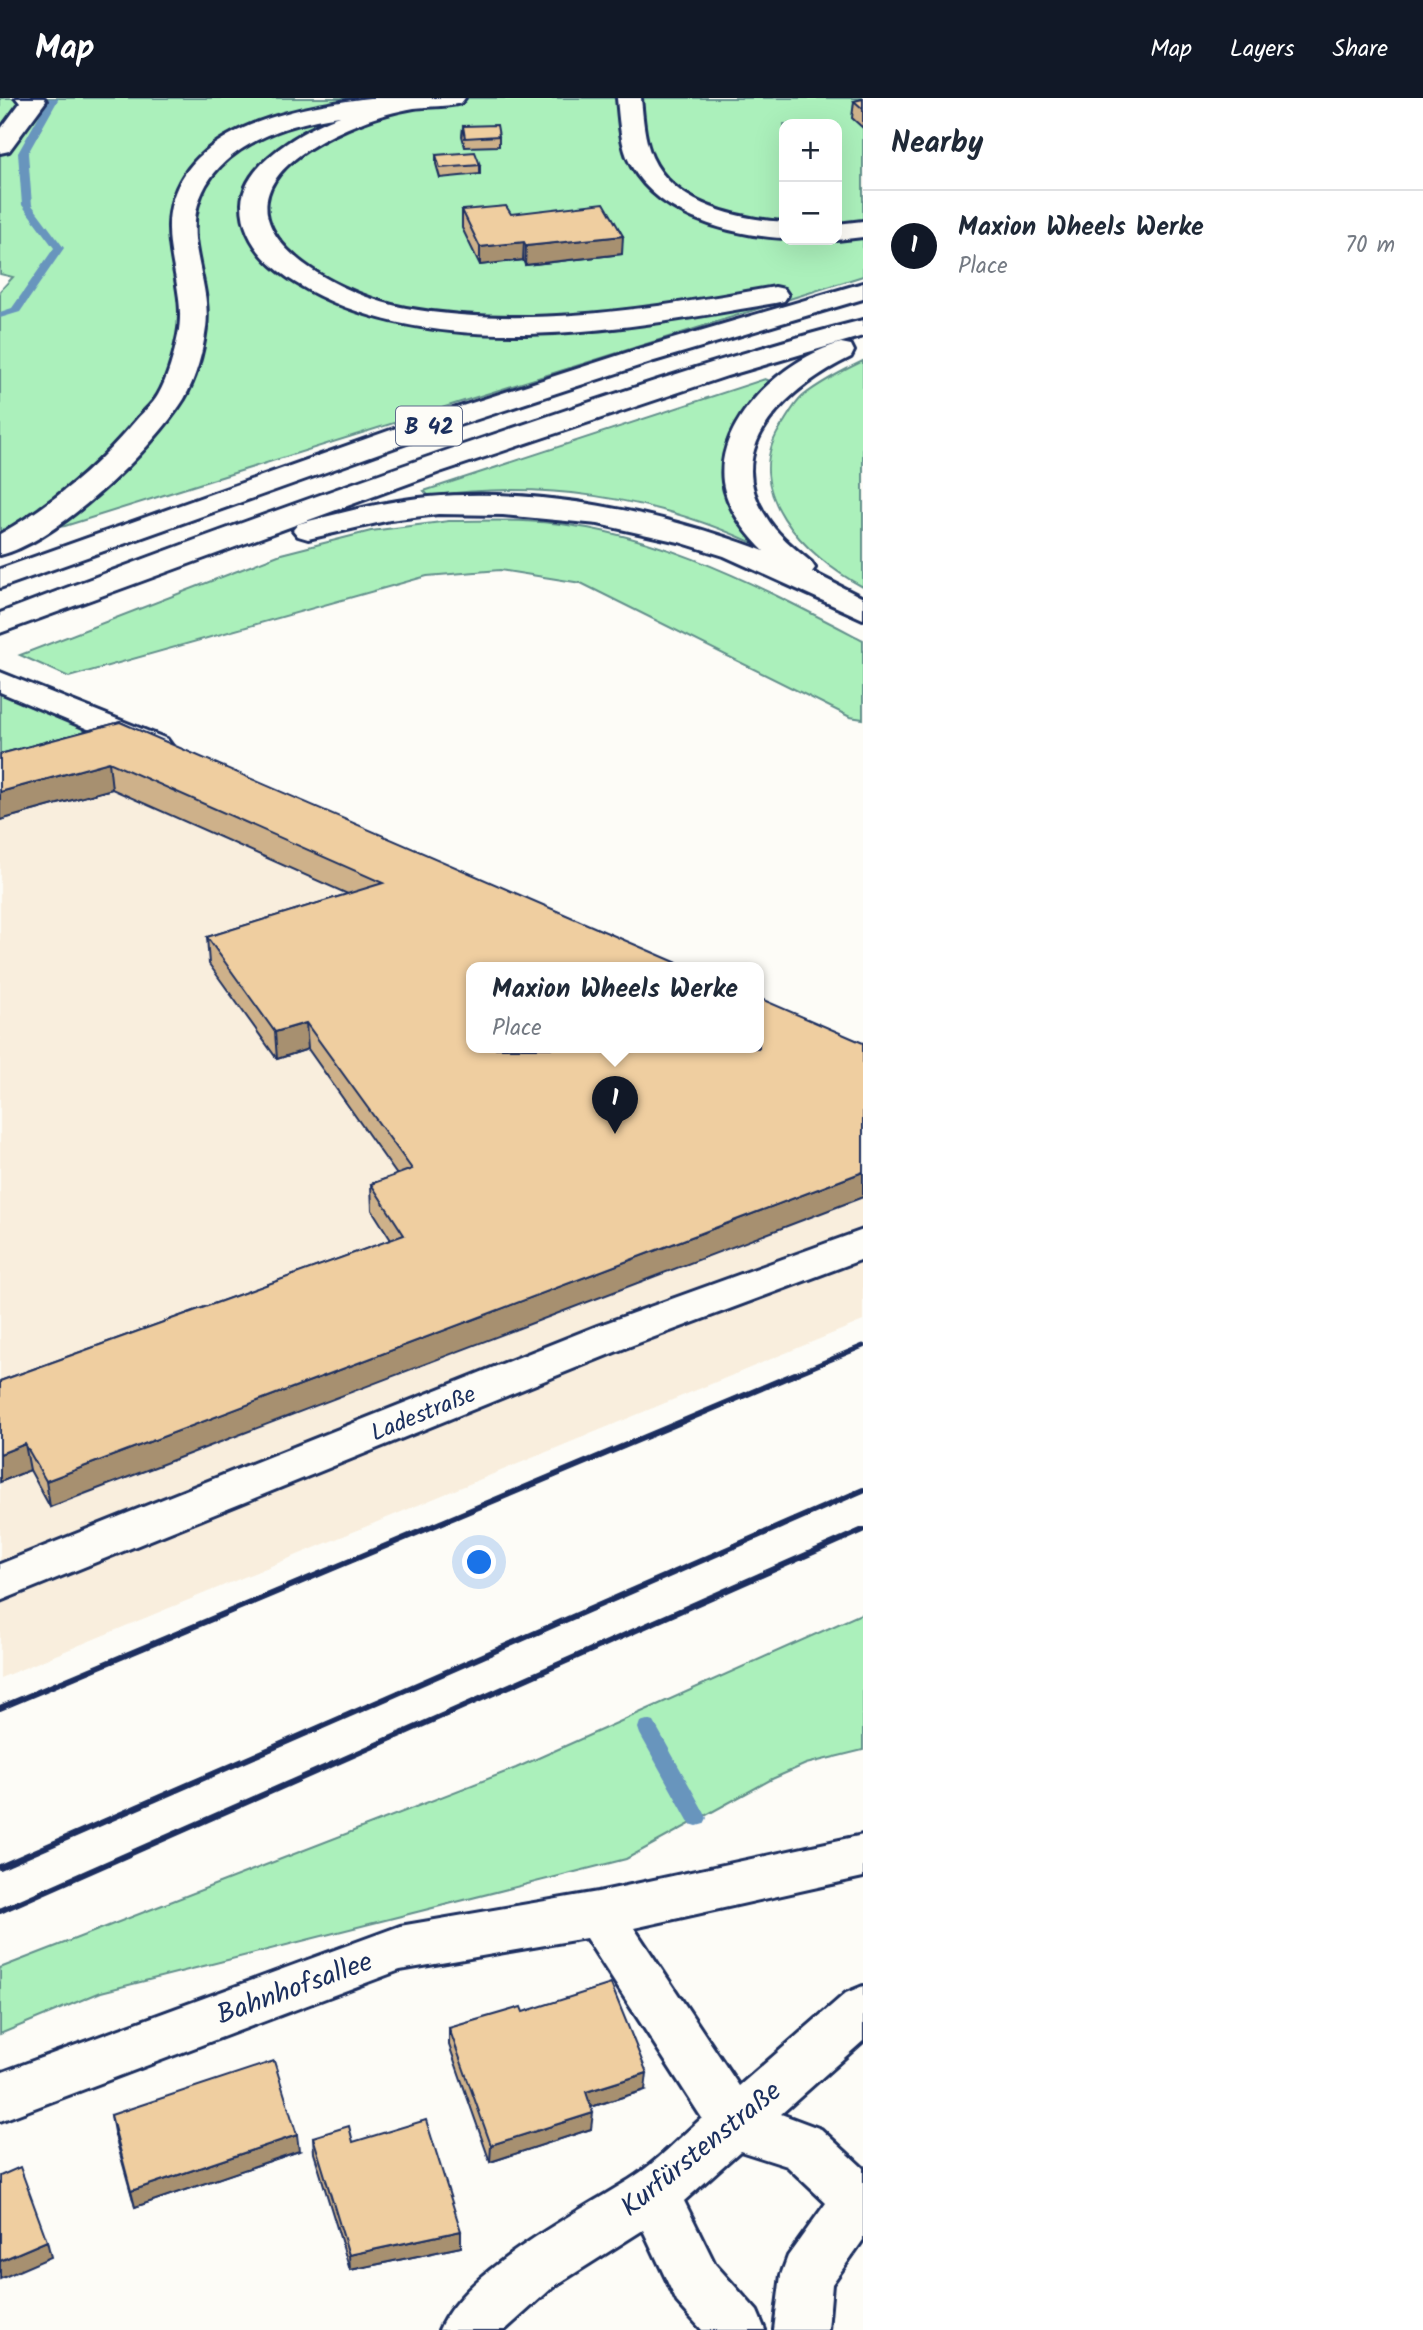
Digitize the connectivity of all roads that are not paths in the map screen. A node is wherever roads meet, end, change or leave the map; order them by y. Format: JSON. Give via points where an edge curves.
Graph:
{"nodes":[{"id":1,"x":28,"y":98,"type":"edge"},
{"id":2,"x":453,"y":98,"type":"edge"},
{"id":3,"x":629,"y":98,"type":"edge"},
{"id":4,"x":409,"y":102,"type":"junction"},
{"id":5,"x":0,"y":146,"type":"edge"},
{"id":6,"x":779,"y":229,"type":"edge"},
{"id":7,"x":863,"y":229,"type":"edge"},
{"id":8,"x":842,"y":231,"type":"edge"},
{"id":9,"x":863,"y":279,"type":"edge"},
{"id":10,"x":863,"y":291,"type":"edge"},
{"id":11,"x":863,"y":328,"type":"edge"},
{"id":12,"x":863,"y":341,"type":"edge"},
{"id":13,"x":0,"y":546,"type":"edge"},
{"id":14,"x":152,"y":565,"type":"junction"},
{"id":15,"x":0,"y":579,"type":"edge"},
{"id":16,"x":823,"y":587,"type":"junction"},
{"id":17,"x":863,"y":611,"type":"edge"},
{"id":18,"x":0,"y":624,"type":"edge"},
{"id":19,"x":0,"y":681,"type":"edge"},
{"id":20,"x":180,"y":757,"type":"edge"},
{"id":21,"x":856,"y":1247,"type":"edge"},
{"id":22,"x":0,"y":1583,"type":"edge"},
{"id":23,"x":863,"y":1856,"type":"edge"},
{"id":24,"x":598,"y":1914,"type":"junction"},
{"id":25,"x":863,"y":2009,"type":"edge"},
{"id":26,"x":0,"y":2097,"type":"edge"},
{"id":27,"x":735,"y":2124,"type":"junction"},
{"id":28,"x":653,"y":2194,"type":"junction"},
{"id":29,"x":861,"y":2199,"type":"edge"},
{"id":30,"x":466,"y":2330,"type":"edge"},
{"id":31,"x":738,"y":2330,"type":"edge"},
{"id":32,"x":801,"y":2330,"type":"edge"}],
"edges":[{"from":1,"to":5,"type":"main road","via":[[34,101]]},
{"from":2,"to":4,"type":"main road"},
{"from":3,"to":6,"type":"main road","via":[[642,162],[660,182],[684,202],[722,221]]},
{"from":4,"to":9,"type":"main road","via":[[313,137],[271,168],[258,190],[256,226],[267,245],[284,264],[328,292],[403,315],[519,326],[667,315]]},
{"from":4,"to":13,"type":"main road","via":[[334,110],[261,128],[202,167],[188,191],[183,212],[194,325],[173,394],[122,459],[48,520]]},
{"from":7,"to":8,"type":"main road"},
{"from":10,"to":15,"type":"main road","number":"B 42","via":[[415,430]]},
{"from":11,"to":14,"type":"main road","number":"B 42","via":[[454,457]]},
{"from":12,"to":16,"type":"main road","via":[[827,356],[774,393],[755,415],[740,454],[745,507],[771,543]]},
{"from":14,"to":16,"type":"main road","via":[[418,507],[529,507],[632,520],[690,534]]},
{"from":14,"to":18,"type":"main road","number":"B 42"},
{"from":16,"to":17,"type":"main road"},
{"from":19,"to":20,"type":"main road"},
{"from":21,"to":22,"type":"main road","name":"Ladestraße","via":[[611,1337]]},
{"from":23,"to":24,"type":"main road","name":"Bahnhofsallee"},
{"from":24,"to":26,"type":"main road","name":"Bahnhofsallee","via":[[400,1948]]},
{"from":24,"to":27,"type":"main road"},
{"from":25,"to":27,"type":"main road","name":"Kurfürstenstraße"},
{"from":27,"to":28,"type":"main road","name":"Kurfürstenstraße"},
{"from":27,"to":29,"type":"main road","via":[[803,2146]]},
{"from":28,"to":30,"type":"main road","name":"Kurfürstenstraße","via":[[534,2268]]},
{"from":28,"to":31,"type":"main road","via":[[696,2283]]},
{"from":29,"to":32,"type":"main road","via":[[807,2275]]}]}
